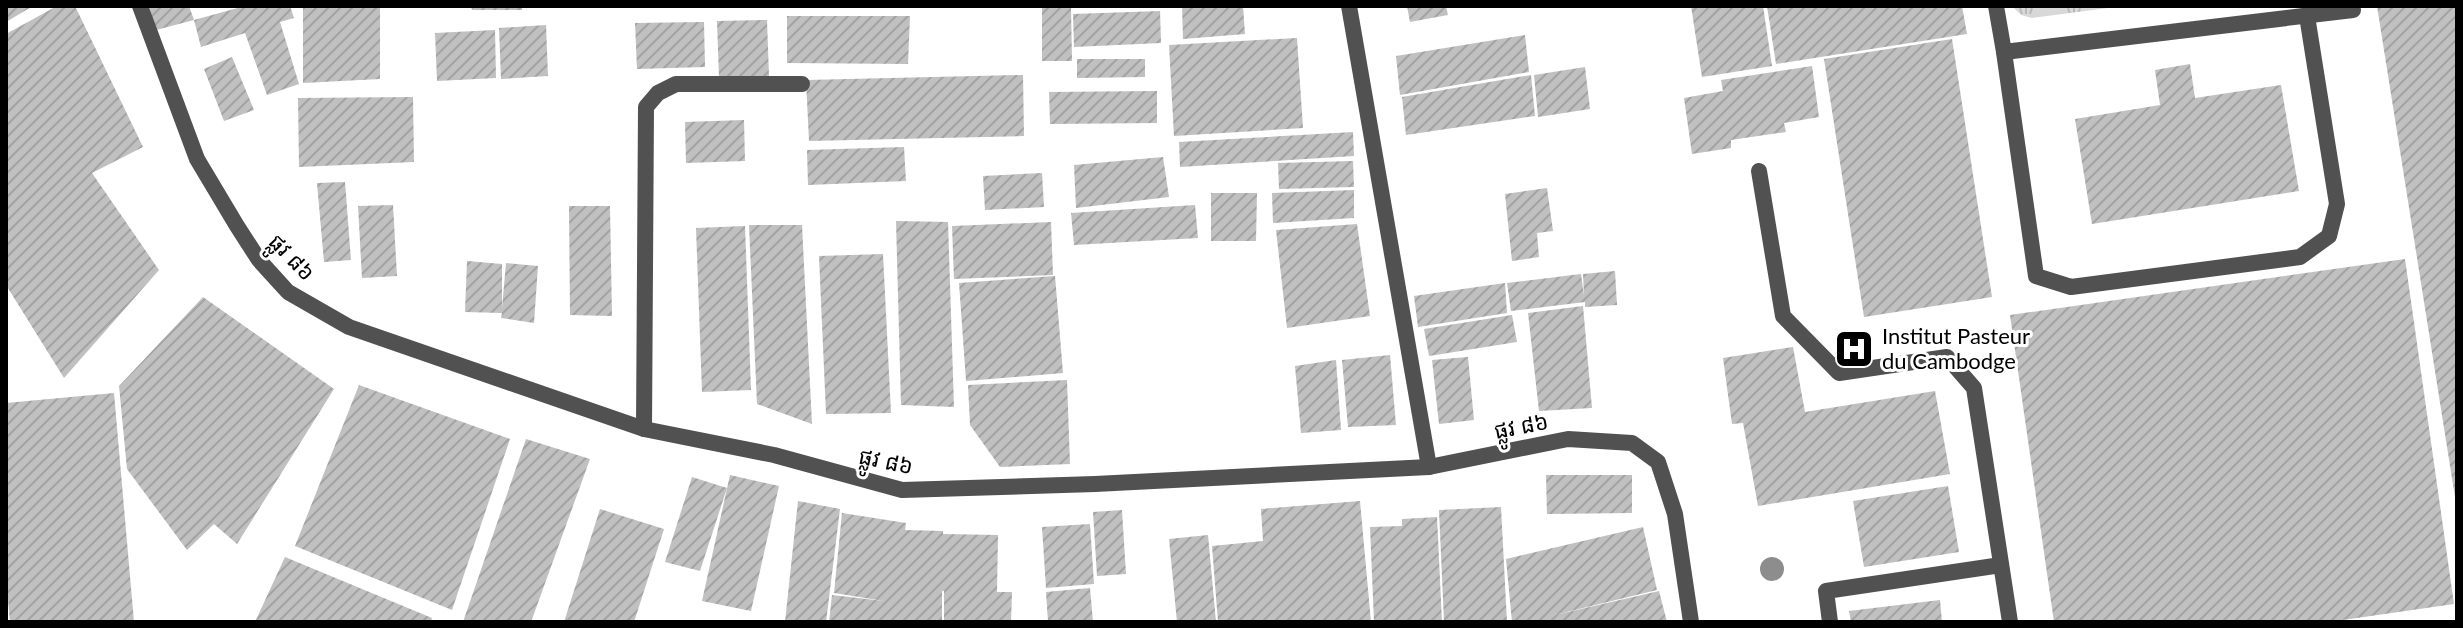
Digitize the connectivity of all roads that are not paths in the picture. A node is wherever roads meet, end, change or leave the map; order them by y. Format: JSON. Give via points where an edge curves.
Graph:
{"nodes":[{"id":1,"x":140,"y":6,"type":"edge"},
{"id":2,"x":1349,"y":6,"type":"edge"},
{"id":3,"x":1996,"y":6,"type":"edge"},
{"id":4,"x":2353,"y":10,"type":"dead end"},
{"id":5,"x":2307,"y":16,"type":"junction"},
{"id":6,"x":2004,"y":52,"type":"junction"},
{"id":7,"x":802,"y":84,"type":"dead end"},
{"id":8,"x":1759,"y":171,"type":"dead end"},
{"id":9,"x":644,"y":429,"type":"junction"},
{"id":10,"x":1429,"y":467,"type":"junction"},
{"id":11,"x":2001,"y":565,"type":"junction"},
{"id":12,"x":1691,"y":622,"type":"edge"},
{"id":13,"x":1830,"y":622,"type":"edge"},
{"id":14,"x":2010,"y":622,"type":"edge"}],
"edges":[{"from":1,"to":9,"type":"street","name":"ផ្លូវ ៨៦","via":[[197,159],[259,260],[288,292],[349,327]]},
{"from":2,"to":10,"type":"street"},
{"from":3,"to":6,"type":"street"},
{"from":4,"to":5,"type":"street"},
{"from":5,"to":6,"type":"street"},
{"from":5,"to":6,"type":"street","via":[[2337,204],[2329,236],[2300,257],[2071,287],[2036,276]]},
{"from":7,"to":9,"type":"street","via":[[676,84],[646,107]]},
{"from":8,"to":11,"type":"street","via":[[1783,316],[1839,373],[1947,357],[1974,388]]},
{"from":9,"to":10,"type":"street","name":"ផ្លូវ ៨៦","via":[[774,455],[902,490]]},
{"from":10,"to":12,"type":"street","name":"ផ្លូវ ៨៦","via":[[1568,439],[1632,443],[1658,462],[1675,514]]},
{"from":11,"to":13,"type":"street","via":[[1826,591]]},
{"from":11,"to":14,"type":"street"}]}
